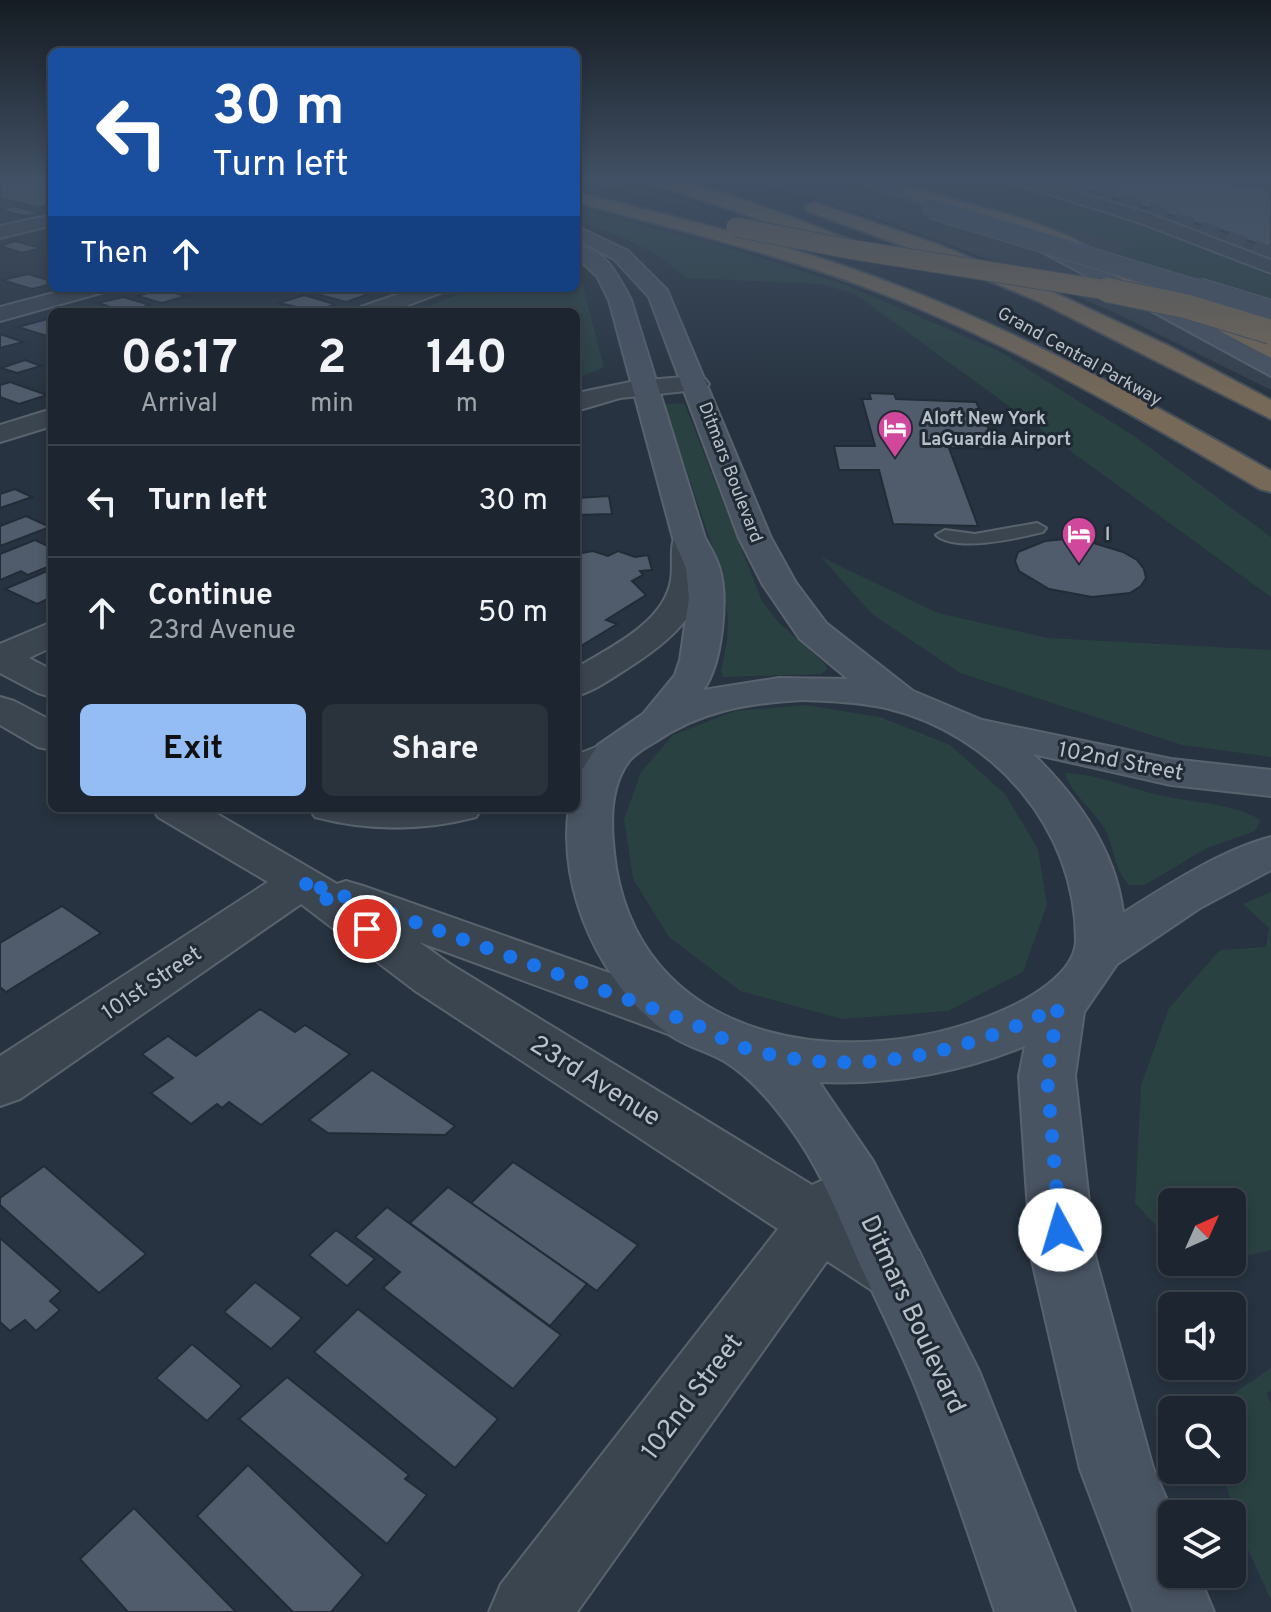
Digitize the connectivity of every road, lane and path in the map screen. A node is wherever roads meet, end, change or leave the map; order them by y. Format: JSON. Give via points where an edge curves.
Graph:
{"nodes":[{"id":1,"x":583,"y":254,"type":"edge"},
{"id":2,"x":619,"y":254,"type":"edge"},
{"id":3,"x":783,"y":254,"type":"edge"},
{"id":4,"x":867,"y":254,"type":"edge"},
{"id":5,"x":882,"y":254,"type":"edge"},
{"id":6,"x":946,"y":254,"type":"edge"},
{"id":7,"x":1045,"y":254,"type":"edge"},
{"id":8,"x":1059,"y":254,"type":"edge"},
{"id":9,"x":1080,"y":254,"type":"edge"},
{"id":10,"x":1088,"y":254,"type":"edge"},
{"id":11,"x":1238,"y":254,"type":"edge"},
{"id":12,"x":1271,"y":267,"type":"edge"},
{"id":13,"x":1086,"y":268,"type":"junction"},
{"id":14,"x":948,"y":288,"type":"dead end"},
{"id":15,"x":82,"y":292,"type":"edge"},
{"id":16,"x":426,"y":292,"type":"edge"},
{"id":17,"x":380,"y":308,"type":"edge"},
{"id":18,"x":1271,"y":312,"type":"edge"},
{"id":19,"x":0,"y":314,"type":"edge"},
{"id":20,"x":1041,"y":332,"type":"dead end"},
{"id":21,"x":1271,"y":332,"type":"edge"},
{"id":22,"x":1271,"y":351,"type":"edge"},
{"id":23,"x":1271,"y":369,"type":"edge"},
{"id":24,"x":696,"y":384,"type":"junction"},
{"id":25,"x":646,"y":385,"type":"junction"},
{"id":26,"x":580,"y":402,"type":"edge"},
{"id":27,"x":1271,"y":411,"type":"edge"},
{"id":28,"x":48,"y":418,"type":"edge"},
{"id":29,"x":0,"y":434,"type":"edge"},
{"id":30,"x":1271,"y":474,"type":"edge"},
{"id":31,"x":1271,"y":483,"type":"edge"},
{"id":32,"x":1037,"y":528,"type":"dead end"},
{"id":33,"x":945,"y":535,"type":"dead end"},
{"id":34,"x":689,"y":538,"type":"junction"},
{"id":35,"x":48,"y":635,"type":"edge"},
{"id":36,"x":0,"y":658,"type":"edge"},
{"id":37,"x":580,"y":681,"type":"edge"},
{"id":38,"x":48,"y":683,"type":"edge"},
{"id":39,"x":907,"y":701,"type":"junction"},
{"id":40,"x":0,"y":709,"type":"edge"},
{"id":41,"x":661,"y":717,"type":"junction"},
{"id":42,"x":972,"y":728,"type":"junction"},
{"id":43,"x":48,"y":736,"type":"edge"},
{"id":44,"x":595,"y":762,"type":"edge"},
{"id":45,"x":1271,"y":783,"type":"edge"},
{"id":46,"x":181,"y":812,"type":"edge"},
{"id":47,"x":358,"y":812,"type":"edge"},
{"id":48,"x":440,"y":812,"type":"edge"},
{"id":49,"x":1271,"y":851,"type":"edge"},
{"id":50,"x":302,"y":881,"type":"junction"},
{"id":51,"x":1101,"y":951,"type":"junction"},
{"id":52,"x":1058,"y":1007,"type":"junction"},
{"id":53,"x":690,"y":1022,"type":"junction"},
{"id":54,"x":744,"y":1047,"type":"junction"},
{"id":55,"x":0,"y":1084,"type":"edge"},
{"id":56,"x":835,"y":1201,"type":"junction"},
{"id":57,"x":529,"y":1612,"type":"edge"},
{"id":58,"x":1035,"y":1612,"type":"edge"},
{"id":59,"x":1174,"y":1612,"type":"edge"}],
"edges":[{"from":1,"to":25,"type":"street","via":[[606,273],[620,300]]},
{"from":2,"to":24,"type":"street","name":"Ditmars Boulevard","via":[[659,295]]},
{"from":3,"to":31,"type":"highway","via":[[894,291],[976,327]]},
{"from":4,"to":14,"type":"highway"},
{"from":5,"to":21,"type":"highway","bridge":true,"via":[[1133,294]]},
{"from":6,"to":27,"type":"highway","name":"Grand Central Parkway","via":[[1160,350]]},
{"from":7,"to":13,"type":"highway"},
{"from":8,"to":13,"type":"street"},
{"from":9,"to":18,"type":"street","bridge":true},
{"from":10,"to":22,"type":"highway"},
{"from":11,"to":12,"type":"street"},
{"from":13,"to":23,"type":"street"},
{"from":15,"to":19,"type":"street"},
{"from":16,"to":17,"type":"street"},
{"from":20,"to":30,"type":"highway","name":"Grand Central Parkway","via":[[1149,392]]},
{"from":24,"to":25,"type":"street"},
{"from":24,"to":39,"type":"street","name":"Ditmars Boulevard","via":[[755,538],[780,585],[813,631]]},
{"from":25,"to":26,"type":"street"},
{"from":25,"to":34,"type":"street"},
{"from":28,"to":29,"type":"street"},
{"from":32,"to":33,"type":"lane","via":[[975,539]]},
{"from":34,"to":37,"type":"street","via":[[689,570],[679,603],[659,628]]},
{"from":34,"to":41,"type":"street","via":[[703,568],[706,598],[699,660],[693,678]]},
{"from":35,"to":36,"type":"street"},
{"from":36,"to":38,"type":"street"},
{"from":39,"to":41,"type":"street","via":[[850,690],[754,690],[711,698]]},
{"from":39,"to":42,"type":"street"},
{"from":40,"to":43,"type":"street"},
{"from":41,"to":44,"type":"street"},
{"from":42,"to":45,"type":"street","name":"102nd Street","via":[[1171,772]]},
{"from":42,"to":51,"type":"street","via":[[1011,755],[1067,820],[1088,862],[1100,907]]},
{"from":44,"to":53,"type":"street","via":[[590,816],[602,904],[619,944],[648,982]]},
{"from":46,"to":50,"type":"street","name":"23rd Avenue"},
{"from":47,"to":48,"type":"street"},
{"from":49,"to":51,"type":"street","via":[[1196,890]]},
{"from":50,"to":53,"type":"street","name":"23rd Avenue"},
{"from":50,"to":55,"type":"street","name":"101st Street"},
{"from":50,"to":56,"type":"street","name":"23rd Avenue","via":[[432,977],[707,1149]]},
{"from":51,"to":52,"type":"street"},
{"from":52,"to":54,"type":"street","via":[[956,1049],[881,1061],[811,1060]]},
{"from":52,"to":59,"type":"street","via":[[1047,1076],[1063,1256],[1117,1469]]},
{"from":53,"to":54,"type":"street"},
{"from":54,"to":56,"type":"street","name":"Ditmars Boulevard","via":[[785,1079],[814,1116]]},
{"from":56,"to":57,"type":"street","name":"102nd Street"},
{"from":56,"to":58,"type":"street","name":"Ditmars Boulevard","via":[[896,1271],[954,1395]]}]}
